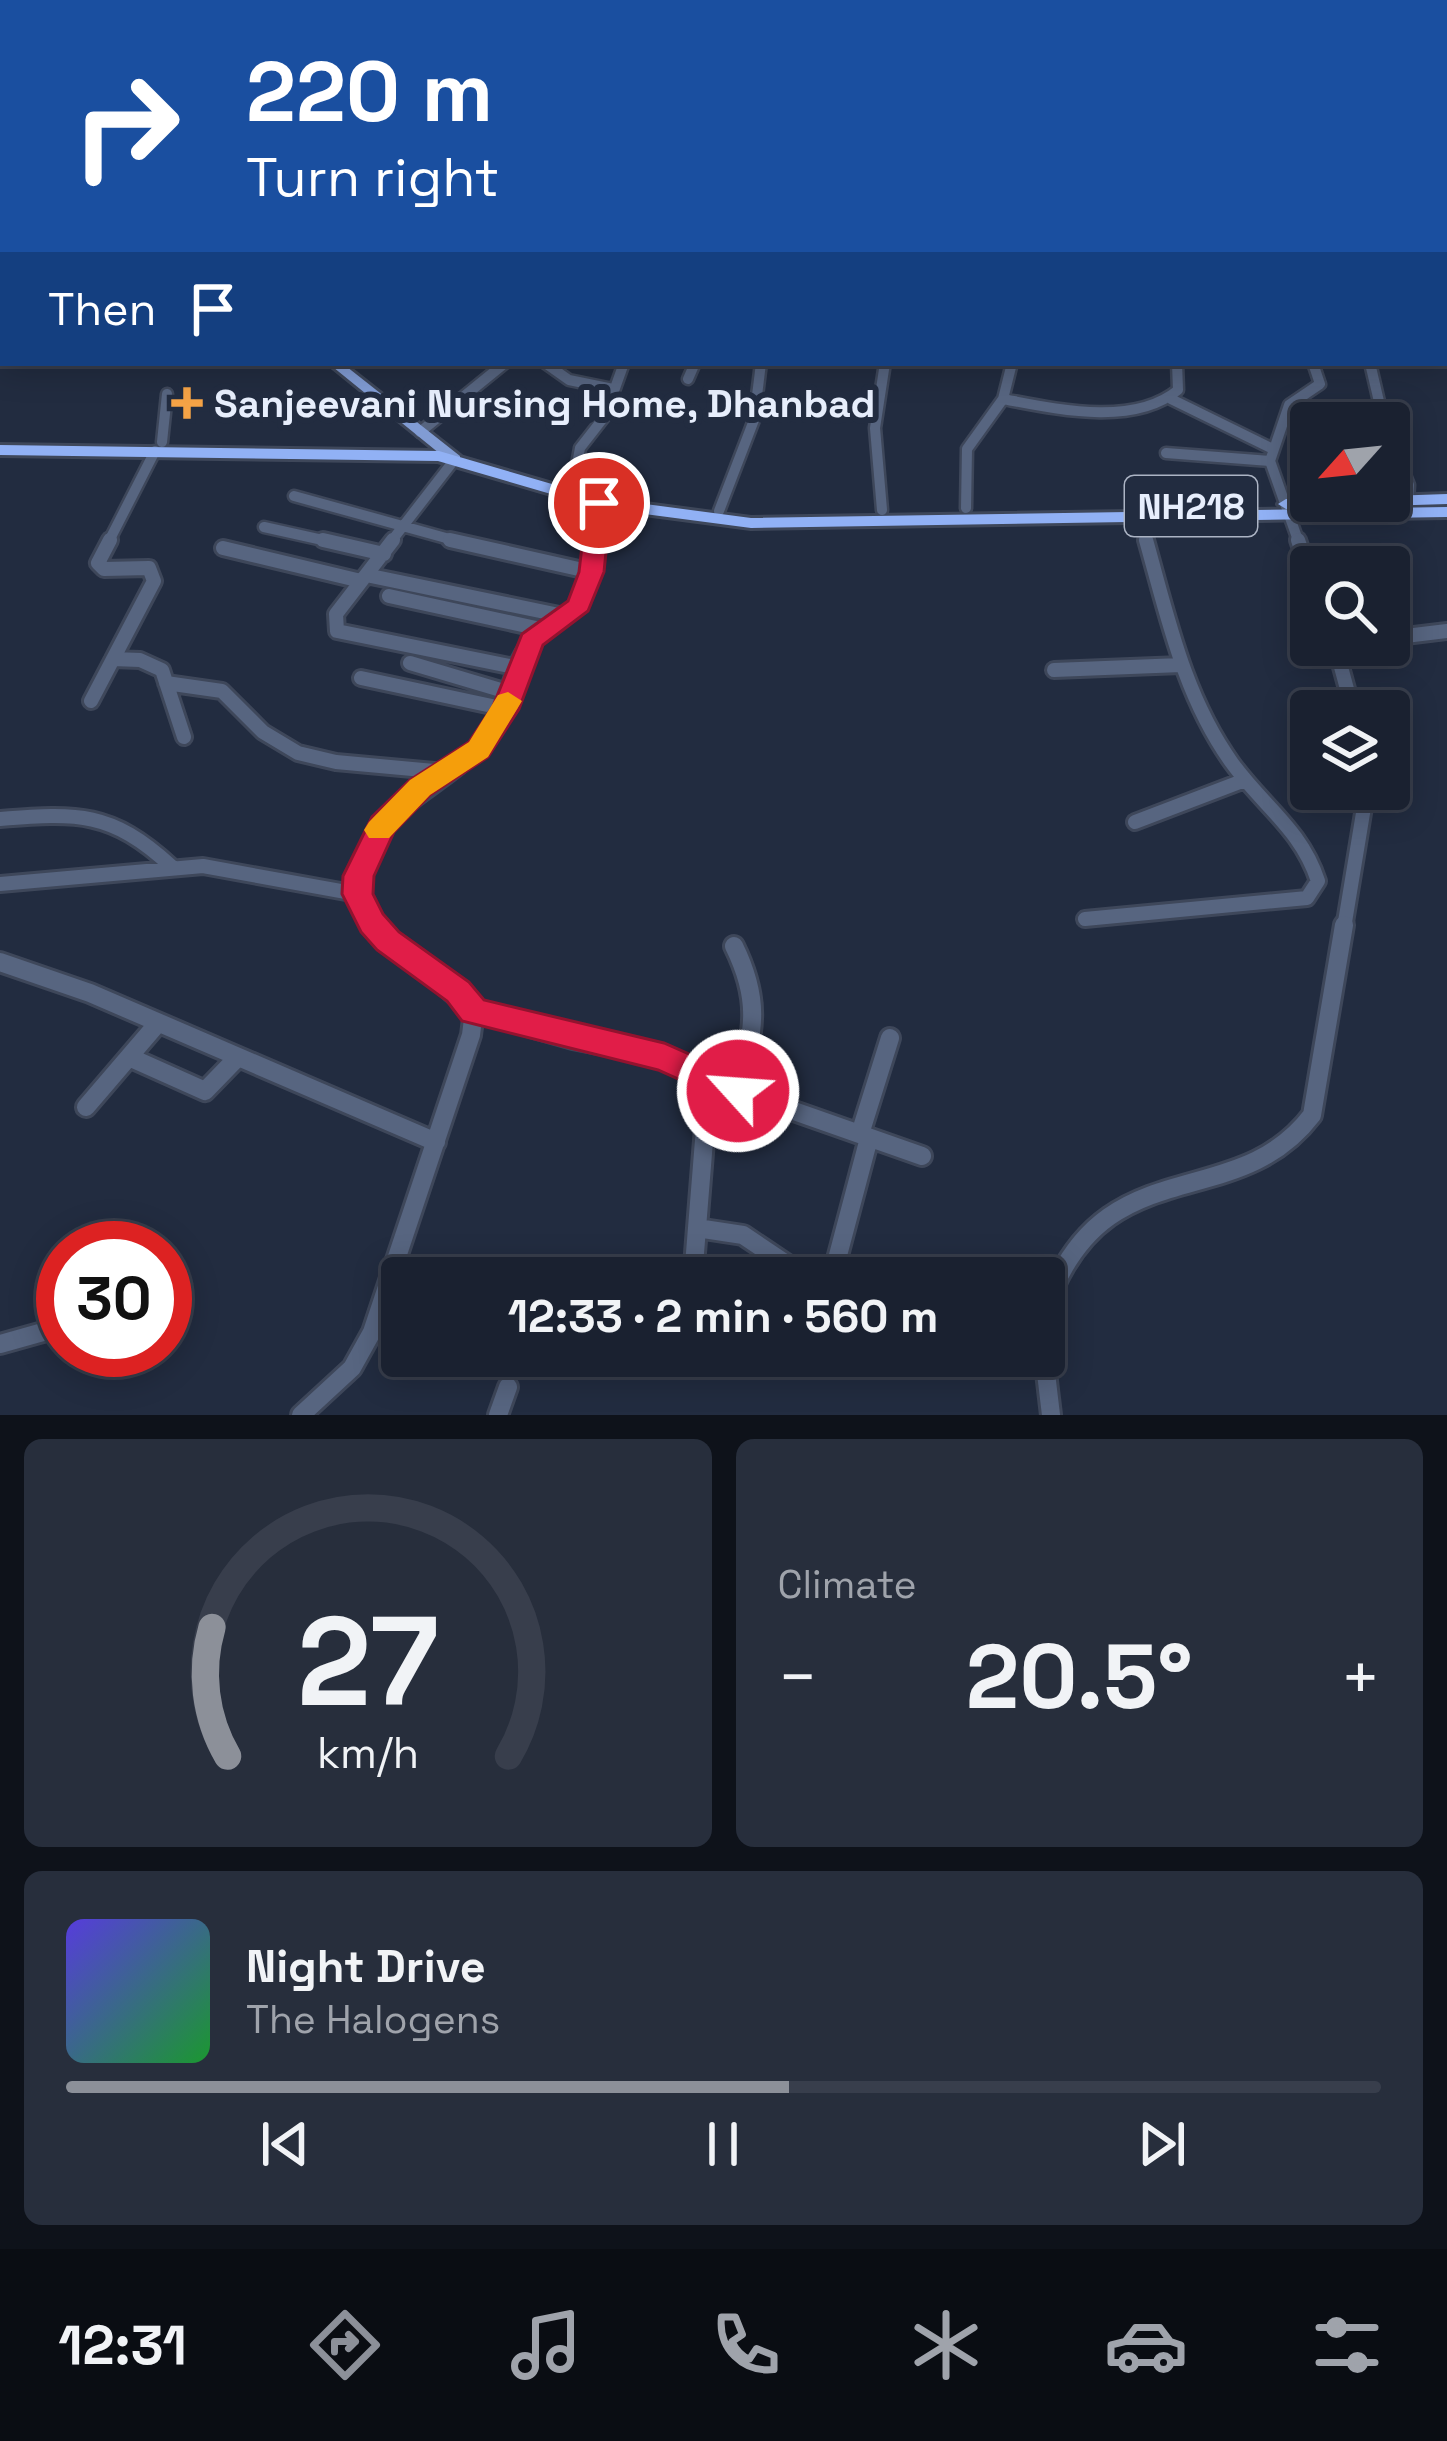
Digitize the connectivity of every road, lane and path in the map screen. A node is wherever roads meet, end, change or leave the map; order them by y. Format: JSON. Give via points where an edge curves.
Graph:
{"nodes":[{"id":1,"x":113,"y":0,"type":"edge"},
{"id":2,"x":140,"y":0,"type":"edge"},
{"id":3,"x":338,"y":366,"type":"edge"},
{"id":4,"x":501,"y":366,"type":"edge"},
{"id":5,"x":549,"y":366,"type":"edge"},
{"id":6,"x":623,"y":366,"type":"edge"},
{"id":7,"x":694,"y":366,"type":"edge"},
{"id":8,"x":761,"y":366,"type":"edge"},
{"id":9,"x":885,"y":366,"type":"edge"},
{"id":10,"x":1011,"y":366,"type":"edge"},
{"id":11,"x":1177,"y":366,"type":"edge"},
{"id":12,"x":1315,"y":366,"type":"edge"},
{"id":13,"x":1370,"y":366,"type":"edge"},
{"id":14,"x":688,"y":380,"type":"dead end"},
{"id":15,"x":613,"y":389,"type":"junction"},
{"id":16,"x":167,"y":394,"type":"dead end"},
{"id":17,"x":1003,"y":399,"type":"junction"},
{"id":18,"x":1171,"y":399,"type":"junction"},
{"id":19,"x":1376,"y":402,"type":"edge"},
{"id":20,"x":420,"y":432,"type":"junction"},
{"id":21,"x":440,"y":445,"type":"junction"},
{"id":22,"x":0,"y":446,"type":"edge"},
{"id":23,"x":159,"y":446,"type":"junction"},
{"id":24,"x":1166,"y":453,"type":"dead end"},
{"id":25,"x":1271,"y":455,"type":"junction"},
{"id":26,"x":455,"y":458,"type":"junction"},
{"id":27,"x":573,"y":486,"type":"junction"},
{"id":28,"x":294,"y":496,"type":"dead end"},
{"id":29,"x":600,"y":498,"type":"junction"},
{"id":30,"x":1447,"y":500,"type":"edge"},
{"id":31,"x":1410,"y":501,"type":"edge"},
{"id":32,"x":967,"y":508,"type":"junction"},
{"id":33,"x":1287,"y":510,"type":"junction"},
{"id":34,"x":1290,"y":510,"type":"edge"},
{"id":35,"x":719,"y":511,"type":"junction"},
{"id":36,"x":882,"y":511,"type":"junction"},
{"id":37,"x":1447,"y":512,"type":"edge"},
{"id":38,"x":934,"y":513,"type":"junction"},
{"id":39,"x":901,"y":514,"type":"junction"},
{"id":40,"x":1140,"y":519,"type":"junction"},
{"id":41,"x":264,"y":526,"type":"dead end"},
{"id":42,"x":404,"y":530,"type":"junction"},
{"id":43,"x":1300,"y":546,"type":"edge"},
{"id":44,"x":223,"y":548,"type":"dead end"},
{"id":45,"x":384,"y":554,"type":"junction"},
{"id":46,"x":592,"y":572,"type":"junction"},
{"id":47,"x":364,"y":578,"type":"junction"},
{"id":48,"x":389,"y":596,"type":"dead end"},
{"id":49,"x":564,"y":616,"type":"junction"},
{"id":50,"x":545,"y":630,"type":"junction"},
{"id":51,"x":1447,"y":631,"type":"edge"},
{"id":52,"x":1410,"y":635,"type":"edge"},
{"id":53,"x":113,"y":659,"type":"junction"},
{"id":54,"x":410,"y":663,"type":"dead end"},
{"id":55,"x":1180,"y":665,"type":"junction"},
{"id":56,"x":519,"y":668,"type":"junction"},
{"id":57,"x":1054,"y":670,"type":"dead end"},
{"id":58,"x":361,"y":678,"type":"dead end"},
{"id":59,"x":166,"y":683,"type":"junction"},
{"id":60,"x":91,"y":701,"type":"dead end"},
{"id":61,"x":508,"y":701,"type":"junction"},
{"id":62,"x":184,"y":737,"type":"dead end"},
{"id":63,"x":445,"y":772,"type":"junction"},
{"id":64,"x":1245,"y":780,"type":"junction"},
{"id":65,"x":1363,"y":810,"type":"edge"},
{"id":66,"x":0,"y":819,"type":"edge"},
{"id":67,"x":1135,"y":822,"type":"dead end"},
{"id":68,"x":171,"y":866,"type":"junction"},
{"id":69,"x":0,"y":884,"type":"edge"},
{"id":70,"x":357,"y":894,"type":"junction"},
{"id":71,"x":1085,"y":919,"type":"dead end"},
{"id":72,"x":734,"y":946,"type":"dead end"},
{"id":73,"x":0,"y":962,"type":"edge"},
{"id":74,"x":474,"y":1011,"type":"junction"},
{"id":75,"x":158,"y":1023,"type":"junction"},
{"id":76,"x":890,"y":1037,"type":"dead end"},
{"id":77,"x":129,"y":1057,"type":"junction"},
{"id":78,"x":238,"y":1057,"type":"junction"},
{"id":79,"x":709,"y":1078,"type":"junction"},
{"id":80,"x":738,"y":1091,"type":"junction"},
{"id":81,"x":86,"y":1107,"type":"dead end"},
{"id":82,"x":865,"y":1136,"type":"junction"},
{"id":83,"x":436,"y":1142,"type":"junction"},
{"id":84,"x":922,"y":1156,"type":"dead end"},
{"id":85,"x":697,"y":1228,"type":"junction"},
{"id":86,"x":695,"y":1257,"type":"edge"},
{"id":87,"x":776,"y":1257,"type":"edge"},
{"id":88,"x":837,"y":1257,"type":"edge"},
{"id":89,"x":1064,"y":1257,"type":"edge"},
{"id":90,"x":36,"y":1334,"type":"edge"},
{"id":91,"x":0,"y":1344,"type":"edge"},
{"id":92,"x":1046,"y":1377,"type":"edge"},
{"id":93,"x":508,"y":1387,"type":"dead end"},
{"id":94,"x":301,"y":1415,"type":"edge"},
{"id":95,"x":498,"y":1415,"type":"edge"},
{"id":96,"x":1051,"y":1415,"type":"edge"}],
"edges":[{"from":1,"to":2,"type":"street"},
{"from":3,"to":20,"type":"main road"},
{"from":4,"to":20,"type":"street"},
{"from":5,"to":15,"type":"street","via":[[569,380]]},
{"from":6,"to":15,"type":"street"},
{"from":7,"to":14,"type":"street"},
{"from":8,"to":35,"type":"street","via":[[754,420]]},
{"from":9,"to":36,"type":"street","via":[[875,428]]},
{"from":10,"to":17,"type":"street"},
{"from":11,"to":18,"type":"street"},
{"from":12,"to":25,"type":"street","via":[[1319,384],[1289,405]]},
{"from":13,"to":19,"type":"street"},
{"from":15,"to":27,"type":"street","via":[[605,416],[580,448]]},
{"from":16,"to":23,"type":"street"},
{"from":17,"to":18,"type":"street","via":[[1062,410],[1159,407]]},
{"from":17,"to":32,"type":"street","via":[[967,448]]},
{"from":18,"to":25,"type":"street"},
{"from":20,"to":21,"type":"main road"},
{"from":21,"to":23,"type":"highway","number":"NH218"},
{"from":21,"to":26,"type":"main road"},
{"from":21,"to":27,"type":"highway","number":"NH218"},
{"from":22,"to":23,"type":"highway","number":"NH218"},
{"from":23,"to":26,"type":"highway","number":"NH218"},
{"from":23,"to":53,"type":"street","via":[[99,560],[104,569],[149,568],[154,575]]},
{"from":24,"to":25,"type":"street"},
{"from":25,"to":33,"type":"street"},
{"from":26,"to":29,"type":"highway","number":"NH218"},
{"from":26,"to":42,"type":"street"},
{"from":27,"to":29,"type":"highway","number":"NH218"},
{"from":28,"to":42,"type":"street"},
{"from":29,"to":35,"type":"highway","number":"NH218"},
{"from":29,"to":39,"type":"highway","number":"NH218","via":[[730,522]]},
{"from":29,"to":46,"type":"street"},
{"from":30,"to":31,"type":"highway","number":"NH218"},
{"from":32,"to":33,"type":"highway","number":"NH218"},
{"from":32,"to":38,"type":"highway","number":"NH218"},
{"from":33,"to":34,"type":"highway","number":"NH218"},
{"from":33,"to":37,"type":"highway","number":"NH218"},
{"from":33,"to":40,"type":"highway","number":"NH218"},
{"from":33,"to":43,"type":"street"},
{"from":35,"to":36,"type":"highway","number":"NH218"},
{"from":36,"to":39,"type":"highway","number":"NH218"},
{"from":38,"to":39,"type":"highway","number":"NH218"},
{"from":38,"to":40,"type":"highway","number":"NH218"},
{"from":40,"to":55,"type":"street"},
{"from":41,"to":45,"type":"street"},
{"from":42,"to":45,"type":"street"},
{"from":42,"to":46,"type":"street"},
{"from":44,"to":47,"type":"street"},
{"from":45,"to":47,"type":"street"},
{"from":46,"to":49,"type":"street","via":[[579,605]]},
{"from":47,"to":49,"type":"street"},
{"from":47,"to":56,"type":"street","via":[[335,614],[338,631]]},
{"from":48,"to":50,"type":"street"},
{"from":49,"to":50,"type":"street"},
{"from":50,"to":56,"type":"street"},
{"from":51,"to":52,"type":"street"},
{"from":53,"to":59,"type":"street","via":[[156,664]]},
{"from":53,"to":60,"type":"street"},
{"from":54,"to":61,"type":"street"},
{"from":55,"to":57,"type":"street"},
{"from":55,"to":64,"type":"street"},
{"from":56,"to":61,"type":"street"},
{"from":58,"to":61,"type":"street"},
{"from":59,"to":62,"type":"street"},
{"from":59,"to":63,"type":"street","via":[[221,691],[298,753]]},
{"from":61,"to":63,"type":"street","via":[[478,749]]},
{"from":63,"to":70,"type":"street","via":[[382,825]]},
{"from":64,"to":67,"type":"street"},
{"from":64,"to":71,"type":"street","via":[[1307,848],[1315,892]]},
{"from":65,"to":89,"type":"street","via":[[1312,1115],[1295,1140],[1112,1210]]},
{"from":66,"to":68,"type":"street","via":[[101,816],[134,831]]},
{"from":68,"to":69,"type":"street"},
{"from":68,"to":70,"type":"street"},
{"from":70,"to":74,"type":"street","via":[[388,941]]},
{"from":72,"to":80,"type":"street","via":[[757,995]]},
{"from":73,"to":75,"type":"street"},
{"from":74,"to":79,"type":"street","via":[[664,1058]]},
{"from":74,"to":83,"type":"street"},
{"from":75,"to":77,"type":"street"},
{"from":75,"to":78,"type":"street"},
{"from":76,"to":82,"type":"street"},
{"from":77,"to":78,"type":"street","via":[[205,1091]]},
{"from":77,"to":81,"type":"street"},
{"from":78,"to":83,"type":"street"},
{"from":79,"to":80,"type":"street"},
{"from":79,"to":85,"type":"street"},
{"from":80,"to":82,"type":"street"},
{"from":82,"to":84,"type":"street"},
{"from":82,"to":88,"type":"street"},
{"from":83,"to":94,"type":"street","via":[[372,1332],[352,1368]]},
{"from":85,"to":86,"type":"street"},
{"from":85,"to":87,"type":"street","via":[[743,1235]]},
{"from":90,"to":91,"type":"street"},
{"from":92,"to":96,"type":"street"},
{"from":93,"to":95,"type":"street"}]}
